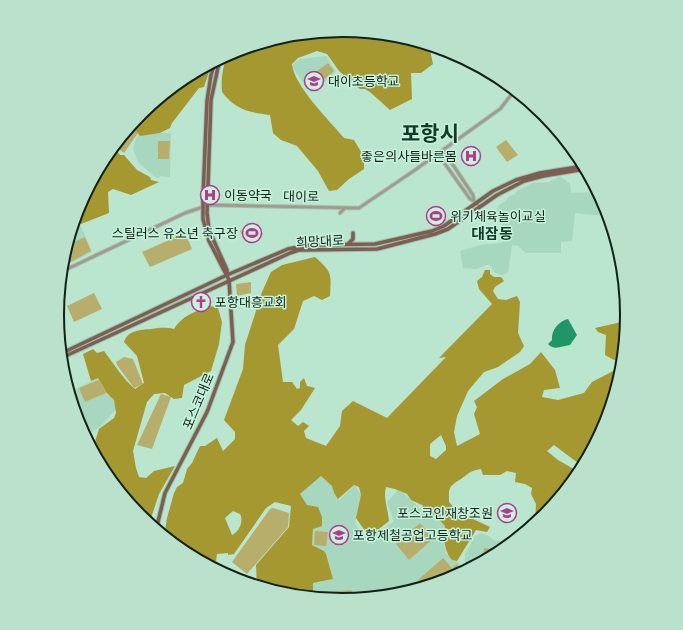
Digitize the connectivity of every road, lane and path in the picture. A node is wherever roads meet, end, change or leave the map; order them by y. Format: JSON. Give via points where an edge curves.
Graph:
{"nodes":[{"id":1,"x":215,"y":68,"type":"edge"},
{"id":2,"x":216,"y":68,"type":"edge"},
{"id":3,"x":214,"y":72,"type":"junction"},
{"id":4,"x":512,"y":94,"type":"edge"},
{"id":5,"x":443,"y":150,"type":"junction"},
{"id":6,"x":438,"y":154,"type":"junction"},
{"id":7,"x":576,"y":167,"type":"edge"},
{"id":8,"x":579,"y":171,"type":"edge"},
{"id":9,"x":547,"y":173,"type":"junction"},
{"id":10,"x":475,"y":202,"type":"junction"},
{"id":11,"x":205,"y":206,"type":"junction"},
{"id":12,"x":480,"y":207,"type":"junction"},
{"id":13,"x":345,"y":208,"type":"junction"},
{"id":14,"x":340,"y":213,"type":"dead end"},
{"id":15,"x":353,"y":233,"type":"dead end"},
{"id":16,"x":348,"y":244,"type":"junction"},
{"id":17,"x":68,"y":269,"type":"edge"},
{"id":18,"x":227,"y":276,"type":"junction"},
{"id":19,"x":229,"y":280,"type":"junction"},
{"id":20,"x":139,"y":317,"type":"junction"},
{"id":21,"x":141,"y":322,"type":"junction"},
{"id":22,"x":116,"y":328,"type":"junction"},
{"id":23,"x":118,"y":332,"type":"junction"},
{"id":24,"x":66,"y":351,"type":"edge"},
{"id":25,"x":67,"y":355,"type":"edge"},
{"id":26,"x":158,"y":524,"type":"edge"}],
"edges":[{"from":1,"to":3,"type":"main road","name":"포스코대로"},
{"from":2,"to":3,"type":"main road","name":"포스코대로"},
{"from":3,"to":11,"type":"main road","name":"포스코대로"},
{"from":4,"to":5,"type":"street","name":"대이로","via":[[500,109]]},
{"from":5,"to":6,"type":"street","name":"대이로"},
{"from":5,"to":10,"type":"street"},
{"from":6,"to":10,"type":"street","via":[[470,199]]},
{"from":6,"to":13,"type":"street","name":"대이로","via":[[359,208]]},
{"from":7,"to":9,"type":"main road","via":[[549,169]]},
{"from":8,"to":9,"type":"main road","via":[[552,176]]},
{"from":9,"to":10,"type":"main road","name":"희망대로","via":[[511,182]]},
{"from":9,"to":12,"type":"main road","name":"희망대로","via":[[519,183]]},
{"from":10,"to":12,"type":"street"},
{"from":10,"to":16,"type":"main road","name":"희망대로","via":[[444,226],[432,230],[381,244]]},
{"from":11,"to":13,"type":"street","name":"대이로"},
{"from":11,"to":17,"type":"street","name":"대이로"},
{"from":11,"to":18,"type":"main road","name":"포스코대로","via":[[209,230]]},
{"from":12,"to":19,"type":"main road","name":"희망대로","via":[[448,229],[434,234],[377,249],[299,250]]},
{"from":13,"to":14,"type":"street"},
{"from":15,"to":16,"type":"main road"},
{"from":16,"to":18,"type":"main road","name":"희망대로","via":[[296,247]]},
{"from":18,"to":19,"type":"main road","name":"포스코대로"},
{"from":18,"to":20,"type":"main road","name":"희망대로"},
{"from":19,"to":21,"type":"main road","name":"희망대로"},
{"from":19,"to":26,"type":"main road","name":"포스코대로","via":[[233,342],[207,412],[166,493]]},
{"from":20,"to":21,"type":"main road"},
{"from":20,"to":22,"type":"main road","name":"희망대로"},
{"from":21,"to":23,"type":"main road","name":"희망대로"},
{"from":22,"to":23,"type":"main road"},
{"from":22,"to":24,"type":"main road","name":"희망대로"},
{"from":23,"to":25,"type":"main road","name":"희망대로"}]}
